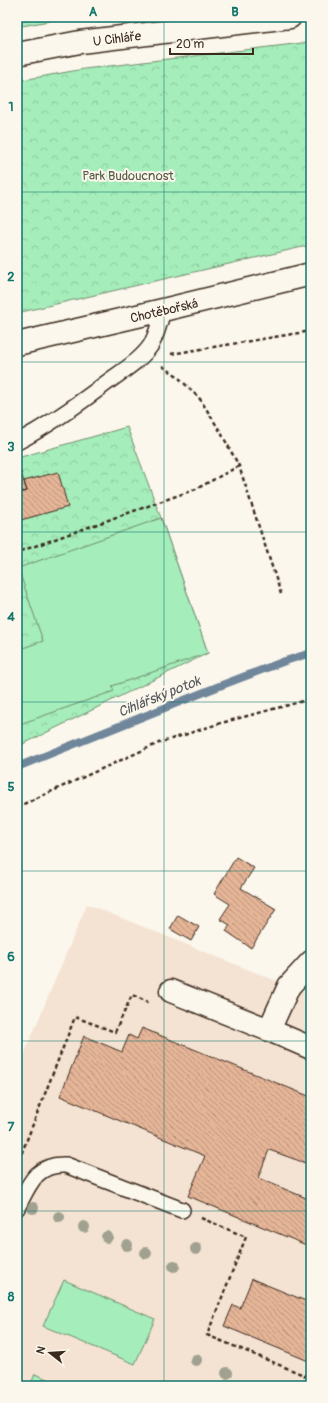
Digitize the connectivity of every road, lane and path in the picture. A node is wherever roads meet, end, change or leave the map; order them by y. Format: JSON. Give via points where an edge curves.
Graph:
{"nodes":[{"id":1,"x":290,"y":17,"type":"edge"},
{"id":2,"x":17,"y":54,"type":"edge"},
{"id":3,"x":311,"y":274,"type":"edge"},
{"id":4,"x":164,"y":310,"type":"junction"},
{"id":5,"x":311,"y":331,"type":"edge"},
{"id":6,"x":17,"y":344,"type":"edge"},
{"id":7,"x":138,"y":359,"type":"junction"},
{"id":8,"x":17,"y":442,"type":"edge"},
{"id":9,"x":239,"y":466,"type":"junction"},
{"id":10,"x":21,"y":551,"type":"dead end"},
{"id":11,"x":281,"y":594,"type":"dead end"},
{"id":12,"x":311,"y":699,"type":"edge"},
{"id":13,"x":17,"y":808,"type":"edge"},
{"id":14,"x":311,"y":962,"type":"edge"},
{"id":15,"x":171,"y":991,"type":"dead end"},
{"id":16,"x":150,"y":1003,"type":"dead end"},
{"id":17,"x":269,"y":1030,"type":"junction"},
{"id":18,"x":311,"y":1048,"type":"edge"},
{"id":19,"x":26,"y":1191,"type":"junction"},
{"id":20,"x":17,"y":1208,"type":"edge"},
{"id":21,"x":182,"y":1210,"type":"joint"},
{"id":22,"x":311,"y":1378,"type":"edge"}],
"edges":[{"from":1,"to":2,"type":"street","name":"U Cihláře","via":[[80,42]]},
{"from":3,"to":4,"type":"street","name":"Chotěbořská"},
{"from":4,"to":6,"type":"street","name":"Chotěbořská"},
{"from":4,"to":7,"type":"lane","via":[[150,345]]},
{"from":5,"to":7,"type":"path"},
{"from":7,"to":8,"type":"lane","via":[[69,410]]},
{"from":7,"to":9,"type":"path","via":[[158,364],[176,375],[200,399]]},
{"from":9,"to":10,"type":"path","via":[[196,489]]},
{"from":9,"to":11,"type":"path"},
{"from":12,"to":13,"type":"path","via":[[158,743]]},
{"from":14,"to":17,"type":"street","via":[[289,986]]},
{"from":15,"to":17,"type":"street"},
{"from":16,"to":19,"type":"path","via":[[132,995],[115,1032],[75,1017],[18,1164]]},
{"from":17,"to":18,"type":"street"},
{"from":19,"to":20,"type":"lane"},
{"from":19,"to":21,"type":"lane","via":[[38,1173],[48,1166],[66,1165]]},
{"from":21,"to":22,"type":"path","via":[[246,1237],[207,1335]]}]}
